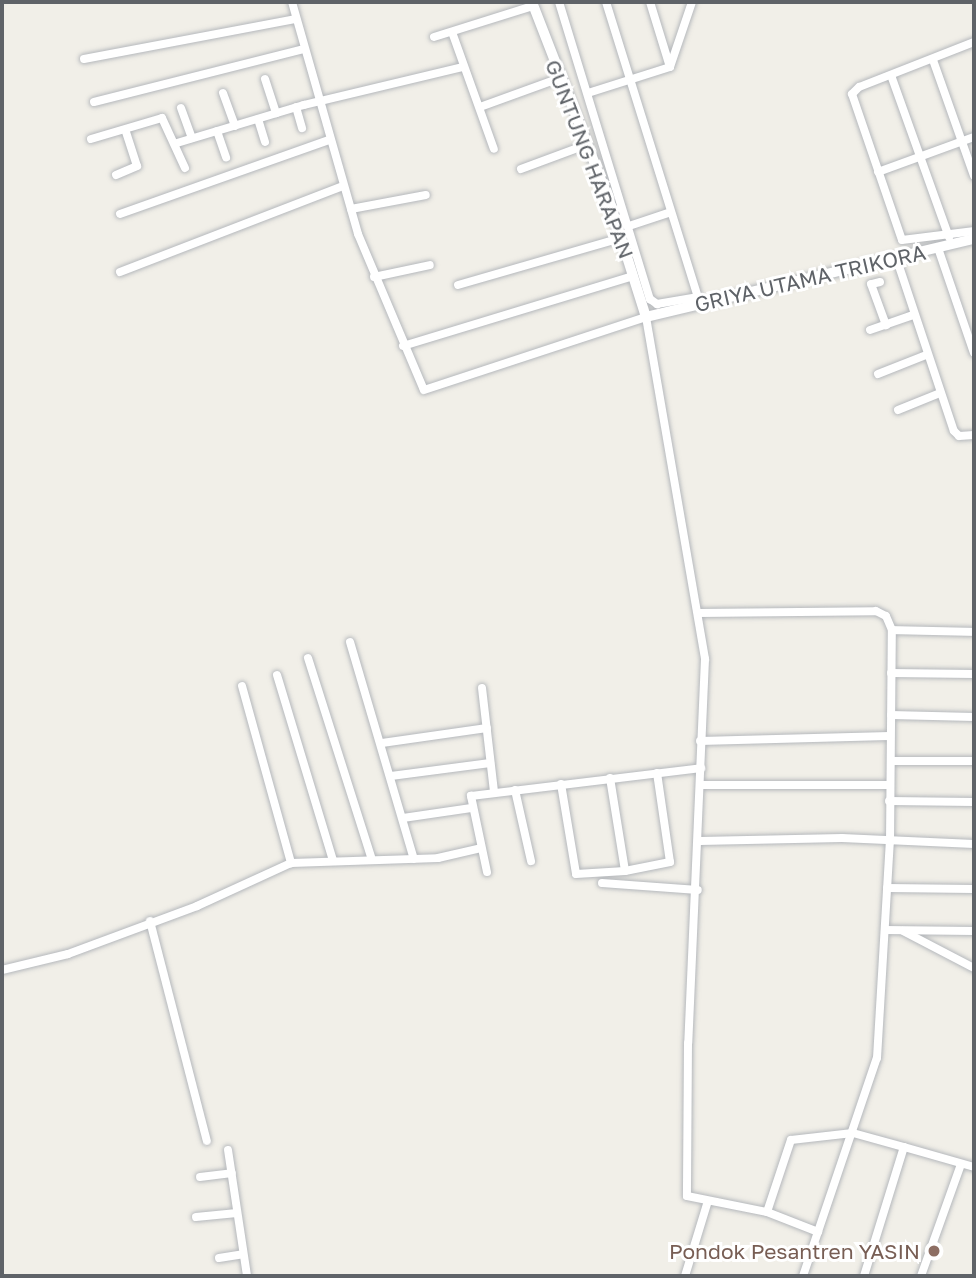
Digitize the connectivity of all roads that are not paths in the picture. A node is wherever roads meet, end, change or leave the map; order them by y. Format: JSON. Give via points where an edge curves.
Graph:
{"nodes":[{"id":1,"x":292,"y":2,"type":"edge"},
{"id":2,"x":559,"y":2,"type":"edge"},
{"id":3,"x":606,"y":2,"type":"edge"},
{"id":4,"x":650,"y":2,"type":"edge"},
{"id":5,"x":692,"y":2,"type":"edge"},
{"id":6,"x":532,"y":4,"type":"edge"},
{"id":7,"x":296,"y":19,"type":"junction"},
{"id":8,"x":453,"y":32,"type":"junction"},
{"id":9,"x":434,"y":37,"type":"dead end"},
{"id":10,"x":973,"y":45,"type":"edge"},
{"id":11,"x":303,"y":49,"type":"junction"},
{"id":12,"x":84,"y":59,"type":"dead end"},
{"id":13,"x":933,"y":60,"type":"junction"},
{"id":14,"x":462,"y":67,"type":"junction"},
{"id":15,"x":670,"y":67,"type":"junction"},
{"id":16,"x":560,"y":78,"type":"junction"},
{"id":17,"x":892,"y":78,"type":"junction"},
{"id":18,"x":265,"y":79,"type":"dead end"},
{"id":19,"x":630,"y":81,"type":"junction"},
{"id":20,"x":223,"y":93,"type":"dead end"},
{"id":21,"x":588,"y":93,"type":"junction"},
{"id":22,"x":94,"y":102,"type":"dead end"},
{"id":23,"x":318,"y":102,"type":"junction"},
{"id":24,"x":296,"y":107,"type":"junction"},
{"id":25,"x":480,"y":107,"type":"junction"},
{"id":26,"x":181,"y":108,"type":"dead end"},
{"id":27,"x":276,"y":113,"type":"junction"},
{"id":28,"x":258,"y":119,"type":"junction"},
{"id":29,"x":235,"y":126,"type":"junction"},
{"id":30,"x":302,"y":128,"type":"dead end"},
{"id":31,"x":125,"y":130,"type":"junction"},
{"id":32,"x":217,"y":131,"type":"junction"},
{"id":33,"x":974,"y":137,"type":"edge"},
{"id":34,"x":192,"y":138,"type":"junction"},
{"id":35,"x":91,"y":139,"type":"dead end"},
{"id":36,"x":329,"y":140,"type":"junction"},
{"id":37,"x":962,"y":141,"type":"junction"},
{"id":38,"x":265,"y":142,"type":"dead end"},
{"id":39,"x":177,"y":143,"type":"junction"},
{"id":40,"x":586,"y":145,"type":"junction"},
{"id":41,"x":495,"y":149,"type":"dead end"},
{"id":42,"x":920,"y":156,"type":"junction"},
{"id":43,"x":226,"y":157,"type":"dead end"},
{"id":44,"x":185,"y":168,"type":"dead end"},
{"id":45,"x":521,"y":169,"type":"dead end"},
{"id":46,"x":878,"y":172,"type":"junction"},
{"id":47,"x":116,"y":175,"type":"dead end"},
{"id":48,"x":974,"y":176,"type":"edge"},
{"id":49,"x":343,"y":186,"type":"junction"},
{"id":50,"x":426,"y":195,"type":"dead end"},
{"id":51,"x":351,"y":209,"type":"junction"},
{"id":52,"x":671,"y":212,"type":"junction"},
{"id":53,"x":120,"y":214,"type":"dead end"},
{"id":54,"x":629,"y":226,"type":"junction"},
{"id":55,"x":974,"y":231,"type":"edge"},
{"id":56,"x":949,"y":237,"type":"junction"},
{"id":57,"x":621,"y":238,"type":"junction"},
{"id":58,"x":974,"y":239,"type":"edge"},
{"id":59,"x":938,"y":248,"type":"junction"},
{"id":60,"x":896,"y":257,"type":"junction"},
{"id":61,"x":430,"y":265,"type":"dead end"},
{"id":62,"x":120,"y":272,"type":"dead end"},
{"id":63,"x":634,"y":276,"type":"junction"},
{"id":64,"x":374,"y":277,"type":"junction"},
{"id":65,"x":880,"y":282,"type":"dead end"},
{"id":66,"x":458,"y":285,"type":"dead end"},
{"id":67,"x":699,"y":300,"type":"junction"},
{"id":68,"x":914,"y":315,"type":"junction"},
{"id":69,"x":646,"y":317,"type":"junction"},
{"id":70,"x":886,"y":325,"type":"junction"},
{"id":71,"x":870,"y":330,"type":"dead end"},
{"id":72,"x":403,"y":346,"type":"junction"},
{"id":73,"x":974,"y":353,"type":"edge"},
{"id":74,"x":926,"y":355,"type":"junction"},
{"id":75,"x":878,"y":374,"type":"dead end"},
{"id":76,"x":940,"y":393,"type":"junction"},
{"id":77,"x":898,"y":410,"type":"dead end"},
{"id":78,"x":974,"y":435,"type":"edge"},
{"id":79,"x":698,"y":613,"type":"junction"},
{"id":80,"x":892,"y":630,"type":"junction"},
{"id":81,"x":974,"y":630,"type":"edge"},
{"id":82,"x":351,"y":642,"type":"dead end"},
{"id":83,"x":308,"y":658,"type":"dead end"},
{"id":84,"x":891,"y":673,"type":"junction"},
{"id":85,"x":974,"y":674,"type":"edge"},
{"id":86,"x":277,"y":676,"type":"dead end"},
{"id":87,"x":242,"y":686,"type":"dead end"},
{"id":88,"x":482,"y":688,"type":"dead end"},
{"id":89,"x":891,"y":715,"type":"junction"},
{"id":90,"x":974,"y":717,"type":"edge"},
{"id":91,"x":487,"y":728,"type":"junction"},
{"id":92,"x":890,"y":736,"type":"junction"},
{"id":93,"x":700,"y":741,"type":"junction"},
{"id":94,"x":382,"y":743,"type":"junction"},
{"id":95,"x":891,"y":761,"type":"junction"},
{"id":96,"x":974,"y":761,"type":"edge"},
{"id":97,"x":490,"y":764,"type":"junction"},
{"id":98,"x":701,"y":768,"type":"junction"},
{"id":99,"x":657,"y":773,"type":"junction"},
{"id":100,"x":391,"y":776,"type":"junction"},
{"id":101,"x":610,"y":779,"type":"junction"},
{"id":102,"x":561,"y":784,"type":"junction"},
{"id":103,"x":700,"y":785,"type":"junction"},
{"id":104,"x":890,"y":785,"type":"junction"},
{"id":105,"x":515,"y":790,"type":"junction"},
{"id":106,"x":494,"y":792,"type":"junction"},
{"id":107,"x":889,"y":801,"type":"junction"},
{"id":108,"x":974,"y":802,"type":"edge"},
{"id":109,"x":471,"y":808,"type":"junction"},
{"id":110,"x":403,"y":818,"type":"junction"},
{"id":111,"x":700,"y":841,"type":"junction"},
{"id":112,"x":890,"y":842,"type":"junction"},
{"id":113,"x":974,"y":844,"type":"edge"},
{"id":114,"x":481,"y":848,"type":"junction"},
{"id":115,"x":371,"y":857,"type":"junction"},
{"id":116,"x":414,"y":859,"type":"junction"},
{"id":117,"x":333,"y":860,"type":"junction"},
{"id":118,"x":531,"y":861,"type":"dead end"},
{"id":119,"x":290,"y":863,"type":"junction"},
{"id":120,"x":625,"y":871,"type":"junction"},
{"id":121,"x":488,"y":872,"type":"dead end"},
{"id":122,"x":602,"y":883,"type":"dead end"},
{"id":123,"x":887,"y":888,"type":"junction"},
{"id":124,"x":974,"y":889,"type":"edge"},
{"id":125,"x":698,"y":890,"type":"junction"},
{"id":126,"x":149,"y":921,"type":"junction"},
{"id":127,"x":885,"y":930,"type":"junction"},
{"id":128,"x":900,"y":930,"type":"junction"},
{"id":129,"x":974,"y":931,"type":"edge"},
{"id":130,"x":974,"y":968,"type":"edge"},
{"id":131,"x":2,"y":970,"type":"edge"},
{"id":132,"x":853,"y":1133,"type":"junction"},
{"id":133,"x":207,"y":1141,"type":"dead end"},
{"id":134,"x":904,"y":1147,"type":"junction"},
{"id":135,"x":228,"y":1150,"type":"dead end"},
{"id":136,"x":961,"y":1164,"type":"junction"},
{"id":137,"x":974,"y":1167,"type":"edge"},
{"id":138,"x":232,"y":1173,"type":"junction"},
{"id":139,"x":201,"y":1177,"type":"dead end"},
{"id":140,"x":708,"y":1201,"type":"junction"},
{"id":141,"x":767,"y":1212,"type":"junction"},
{"id":142,"x":237,"y":1213,"type":"junction"},
{"id":143,"x":196,"y":1217,"type":"dead end"},
{"id":144,"x":818,"y":1232,"type":"junction"},
{"id":145,"x":243,"y":1254,"type":"junction"},
{"id":146,"x":219,"y":1258,"type":"dead end"},
{"id":147,"x":247,"y":1276,"type":"edge"},
{"id":148,"x":685,"y":1276,"type":"edge"},
{"id":149,"x":803,"y":1276,"type":"edge"},
{"id":150,"x":864,"y":1276,"type":"edge"},
{"id":151,"x":921,"y":1276,"type":"edge"}],
"edges":[{"from":1,"to":7,"type":"street"},
{"from":2,"to":21,"type":"street"},
{"from":3,"to":19,"type":"street"},
{"from":4,"to":15,"type":"street"},
{"from":5,"to":15,"type":"street"},
{"from":6,"to":8,"type":"street"},
{"from":6,"to":16,"type":"street","name":"GUNTUNG HARAPAN"},
{"from":7,"to":11,"type":"street"},
{"from":7,"to":12,"type":"street"},
{"from":8,"to":9,"type":"street"},
{"from":8,"to":14,"type":"street"},
{"from":10,"to":13,"type":"street"},
{"from":11,"to":22,"type":"street"},
{"from":11,"to":23,"type":"street"},
{"from":13,"to":17,"type":"street"},
{"from":13,"to":37,"type":"street"},
{"from":14,"to":23,"type":"street"},
{"from":14,"to":25,"type":"street"},
{"from":15,"to":19,"type":"street"},
{"from":16,"to":25,"type":"street"},
{"from":16,"to":40,"type":"street","name":"GUNTUNG HARAPAN"},
{"from":17,"to":42,"type":"street"},
{"from":17,"to":46,"type":"street","via":[[859,87],[852,94]]},
{"from":18,"to":27,"type":"street"},
{"from":19,"to":21,"type":"street"},
{"from":19,"to":52,"type":"street"},
{"from":20,"to":29,"type":"street"},
{"from":21,"to":54,"type":"street"},
{"from":23,"to":24,"type":"street"},
{"from":23,"to":36,"type":"street"},
{"from":24,"to":27,"type":"street"},
{"from":24,"to":30,"type":"street"},
{"from":25,"to":41,"type":"street"},
{"from":26,"to":34,"type":"street"},
{"from":27,"to":28,"type":"street"},
{"from":28,"to":29,"type":"street"},
{"from":28,"to":38,"type":"street"},
{"from":29,"to":32,"type":"street"},
{"from":31,"to":35,"type":"street"},
{"from":31,"to":39,"type":"street","via":[[159,117],[167,122]]},
{"from":31,"to":47,"type":"street","via":[[137,166]]},
{"from":32,"to":34,"type":"street"},
{"from":32,"to":43,"type":"street"},
{"from":33,"to":37,"type":"street"},
{"from":34,"to":39,"type":"street"},
{"from":36,"to":49,"type":"street"},
{"from":36,"to":53,"type":"street"},
{"from":37,"to":42,"type":"street"},
{"from":37,"to":48,"type":"street"},
{"from":39,"to":44,"type":"street"},
{"from":40,"to":45,"type":"street"},
{"from":40,"to":57,"type":"street","name":"GUNTUNG HARAPAN"},
{"from":42,"to":46,"type":"street"},
{"from":42,"to":56,"type":"street"},
{"from":46,"to":56,"type":"street","via":[[902,240]]},
{"from":49,"to":51,"type":"street"},
{"from":49,"to":62,"type":"street"},
{"from":50,"to":51,"type":"street"},
{"from":51,"to":64,"type":"street"},
{"from":52,"to":54,"type":"street"},
{"from":52,"to":67,"type":"street"},
{"from":54,"to":67,"type":"street","via":[[652,303]]},
{"from":55,"to":56,"type":"street"},
{"from":57,"to":63,"type":"street","name":"GUNTUNG HARAPAN"},
{"from":57,"to":66,"type":"street"},
{"from":58,"to":59,"type":"street","name":"GRIYA UTAMA TRIKORA"},
{"from":59,"to":60,"type":"street","name":"GRIYA UTAMA TRIKORA"},
{"from":59,"to":73,"type":"street"},
{"from":60,"to":67,"type":"street","name":"GRIYA UTAMA TRIKORA"},
{"from":60,"to":68,"type":"street"},
{"from":61,"to":64,"type":"street"},
{"from":63,"to":69,"type":"street","name":"GUNTUNG HARAPAN"},
{"from":63,"to":72,"type":"street"},
{"from":64,"to":72,"type":"street"},
{"from":65,"to":70,"type":"street","via":[[871,284]]},
{"from":67,"to":69,"type":"street","name":"GRIYA UTAMA TRIKORA"},
{"from":68,"to":70,"type":"street"},
{"from":68,"to":74,"type":"street"},
{"from":69,"to":72,"type":"street","via":[[424,390]]},
{"from":69,"to":79,"type":"street"},
{"from":70,"to":71,"type":"street"},
{"from":74,"to":75,"type":"street"},
{"from":74,"to":76,"type":"street"},
{"from":76,"to":77,"type":"street"},
{"from":76,"to":78,"type":"street","via":[[956,434]]},
{"from":79,"to":80,"type":"street","via":[[876,611],[886,616]]},
{"from":79,"to":93,"type":"street","via":[[705,659]]},
{"from":80,"to":81,"type":"street"},
{"from":80,"to":84,"type":"street"},
{"from":82,"to":94,"type":"street"},
{"from":83,"to":115,"type":"street"},
{"from":84,"to":85,"type":"street"},
{"from":84,"to":89,"type":"street"},
{"from":86,"to":117,"type":"street"},
{"from":87,"to":119,"type":"street"},
{"from":88,"to":91,"type":"street"},
{"from":89,"to":90,"type":"street"},
{"from":89,"to":92,"type":"street"},
{"from":91,"to":94,"type":"street"},
{"from":91,"to":97,"type":"street"},
{"from":92,"to":93,"type":"street"},
{"from":92,"to":95,"type":"street"},
{"from":93,"to":98,"type":"street"},
{"from":94,"to":100,"type":"street"},
{"from":95,"to":96,"type":"street"},
{"from":95,"to":104,"type":"street"},
{"from":97,"to":100,"type":"street"},
{"from":97,"to":106,"type":"street"},
{"from":98,"to":99,"type":"street"},
{"from":98,"to":103,"type":"street"},
{"from":99,"to":101,"type":"street"},
{"from":99,"to":120,"type":"street","via":[[670,862]]},
{"from":100,"to":110,"type":"street"},
{"from":101,"to":102,"type":"street"},
{"from":101,"to":120,"type":"street"},
{"from":102,"to":105,"type":"street"},
{"from":102,"to":120,"type":"street","via":[[576,874]]},
{"from":103,"to":104,"type":"street"},
{"from":103,"to":111,"type":"street"},
{"from":104,"to":107,"type":"street"},
{"from":105,"to":106,"type":"street"},
{"from":105,"to":118,"type":"street"},
{"from":106,"to":109,"type":"street","via":[[471,796]]},
{"from":107,"to":108,"type":"street"},
{"from":107,"to":112,"type":"street"},
{"from":109,"to":110,"type":"street"},
{"from":109,"to":114,"type":"street"},
{"from":110,"to":116,"type":"street"},
{"from":111,"to":112,"type":"street"},
{"from":111,"to":125,"type":"street"},
{"from":112,"to":113,"type":"street"},
{"from":112,"to":123,"type":"street"},
{"from":114,"to":116,"type":"street"},
{"from":114,"to":121,"type":"street"},
{"from":115,"to":116,"type":"street"},
{"from":115,"to":117,"type":"street"},
{"from":117,"to":119,"type":"street"},
{"from":119,"to":126,"type":"street"},
{"from":122,"to":125,"type":"street"},
{"from":123,"to":124,"type":"street"},
{"from":123,"to":127,"type":"street"},
{"from":125,"to":140,"type":"street","via":[[688,1043],[687,1196]]},
{"from":126,"to":131,"type":"street","via":[[68,954]]},
{"from":126,"to":133,"type":"street"},
{"from":127,"to":128,"type":"street"},
{"from":127,"to":132,"type":"street","via":[[877,1058]]},
{"from":128,"to":129,"type":"street"},
{"from":128,"to":130,"type":"street"},
{"from":132,"to":134,"type":"street"},
{"from":132,"to":141,"type":"street","via":[[791,1140]]},
{"from":132,"to":144,"type":"street"},
{"from":134,"to":136,"type":"street"},
{"from":134,"to":150,"type":"street"},
{"from":135,"to":138,"type":"street"},
{"from":136,"to":137,"type":"street"},
{"from":136,"to":151,"type":"street"},
{"from":138,"to":139,"type":"street"},
{"from":138,"to":142,"type":"street"},
{"from":140,"to":141,"type":"street"},
{"from":140,"to":148,"type":"street"},
{"from":141,"to":144,"type":"street"},
{"from":142,"to":143,"type":"street"},
{"from":142,"to":145,"type":"street"},
{"from":144,"to":149,"type":"street"},
{"from":145,"to":146,"type":"street"},
{"from":145,"to":147,"type":"street"}]}
